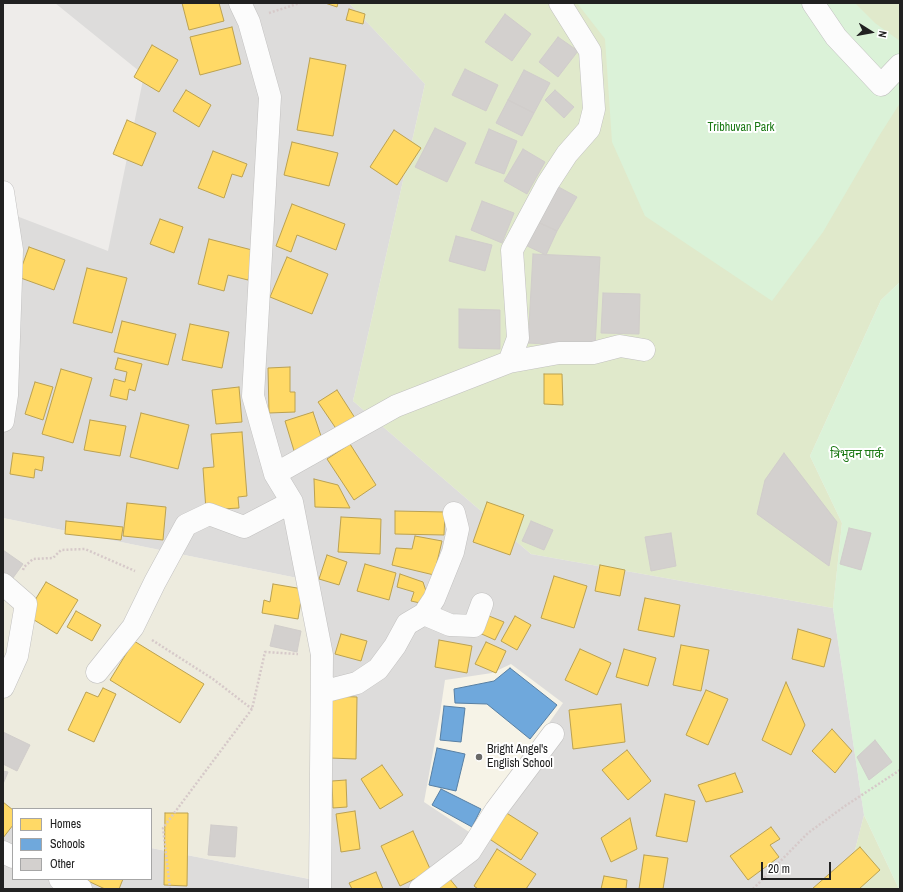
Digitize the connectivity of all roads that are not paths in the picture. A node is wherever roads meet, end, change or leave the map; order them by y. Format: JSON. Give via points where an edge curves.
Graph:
{"nodes":[{"id":1,"x":560,"y":3,"type":"edge"},
{"id":2,"x":813,"y":3,"type":"edge"},
{"id":3,"x":244,"y":12,"type":"edge"},
{"id":4,"x":900,"y":65,"type":"edge"},
{"id":5,"x":3,"y":192,"type":"edge"},
{"id":6,"x":644,"y":350,"type":"dead end"},
{"id":7,"x":509,"y":362,"type":"junction"},
{"id":8,"x":4,"y":414,"type":"edge"},
{"id":9,"x":275,"y":474,"type":"junction"},
{"id":10,"x":292,"y":502,"type":"junction"},
{"id":11,"x":454,"y":513,"type":"dead end"},
{"id":12,"x":8,"y":588,"type":"edge"},
{"id":13,"x":482,"y":604,"type":"dead end"},
{"id":14,"x":424,"y":614,"type":"junction"},
{"id":15,"x":96,"y":672,"type":"dead end"},
{"id":16,"x":3,"y":687,"type":"edge"},
{"id":17,"x":322,"y":692,"type":"junction"},
{"id":18,"x":553,"y":734,"type":"dead end"},
{"id":19,"x":3,"y":852,"type":"edge"},
{"id":20,"x":12,"y":856,"type":"edge"},
{"id":21,"x":62,"y":880,"type":"edge"},
{"id":22,"x":82,"y":889,"type":"edge"},
{"id":23,"x":320,"y":889,"type":"edge"},
{"id":24,"x":420,"y":889,"type":"edge"}],
"edges":[{"from":1,"to":7,"type":"street","via":[[590,51],[594,108],[590,129],[567,154],[548,183],[512,250],[518,338]]},
{"from":2,"to":4,"type":"street","via":[[836,37],[881,85]]},
{"from":3,"to":9,"type":"street","via":[[270,97],[253,396]]},
{"from":5,"to":8,"type":"street","via":[[12,250],[7,395]]},
{"from":6,"to":7,"type":"street","via":[[620,346],[593,353],[559,353]]},
{"from":7,"to":9,"type":"street","via":[[396,406]]},
{"from":9,"to":10,"type":"street"},
{"from":10,"to":15,"type":"street","via":[[244,527],[209,514],[186,525],[154,582],[133,627]]},
{"from":10,"to":17,"type":"street","via":[[322,655]]},
{"from":11,"to":14,"type":"street","via":[[458,529],[453,552],[434,599]]},
{"from":12,"to":16,"type":"street","via":[[26,604],[17,656]]},
{"from":13,"to":14,"type":"street","via":[[474,626],[450,625]]},
{"from":14,"to":17,"type":"street","via":[[407,624],[378,669],[357,683]]},
{"from":17,"to":23,"type":"street"},
{"from":18,"to":24,"type":"street","via":[[496,810],[470,852]]},
{"from":19,"to":20,"type":"street"},
{"from":21,"to":22,"type":"street"}]}
